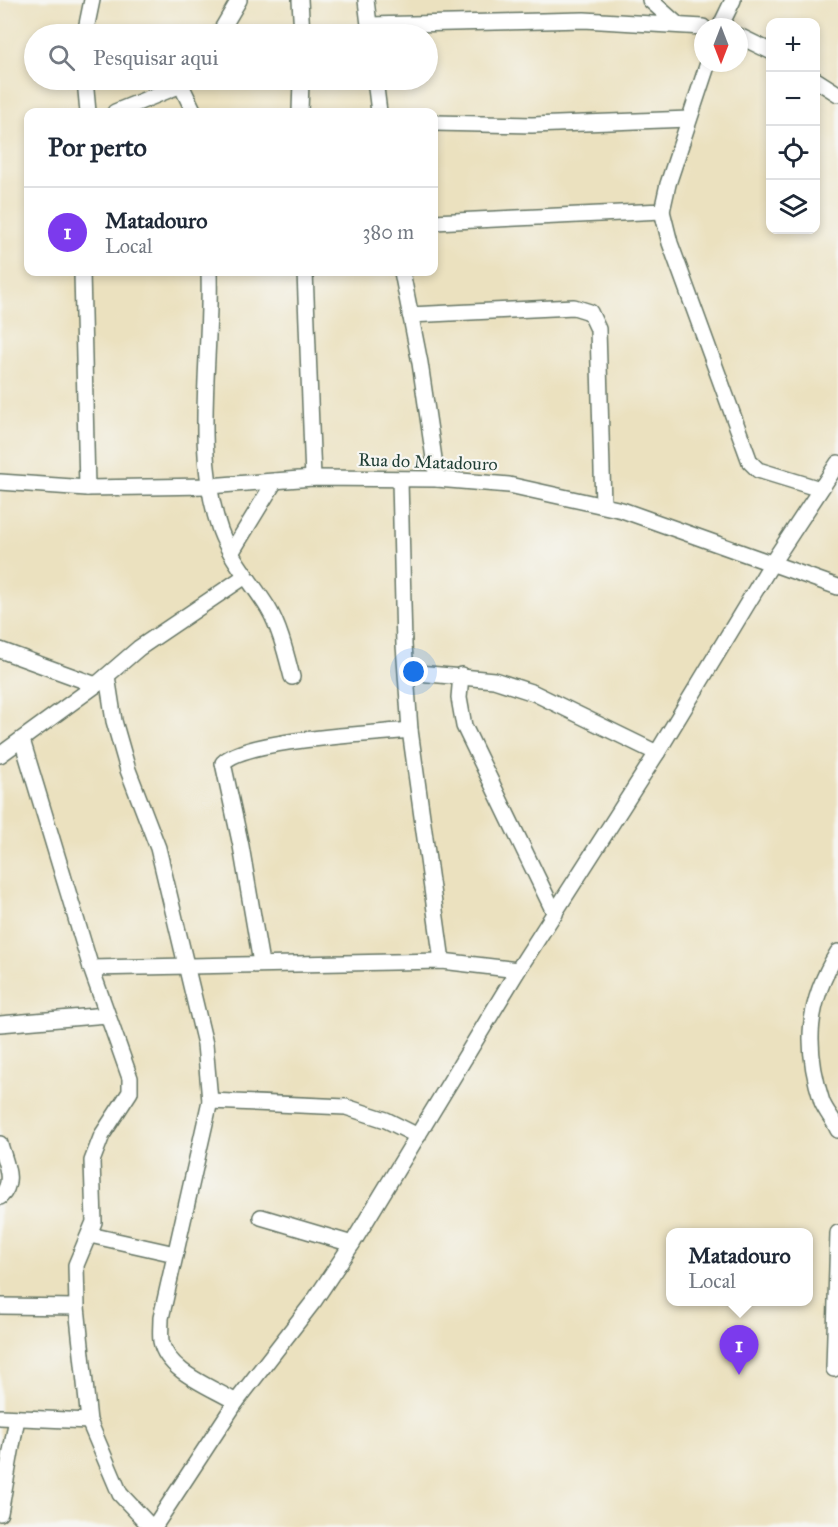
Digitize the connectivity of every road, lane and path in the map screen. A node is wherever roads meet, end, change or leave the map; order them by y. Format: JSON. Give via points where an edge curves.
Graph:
{"nodes":[{"id":1,"x":92,"y":0,"type":"edge"},
{"id":2,"x":239,"y":0,"type":"edge"},
{"id":3,"x":300,"y":0,"type":"edge"},
{"id":4,"x":366,"y":0,"type":"edge"},
{"id":5,"x":650,"y":0,"type":"edge"},
{"id":6,"x":733,"y":0,"type":"edge"},
{"id":7,"x":724,"y":18,"type":"edge"},
{"id":8,"x":87,"y":24,"type":"edge"},
{"id":9,"x":225,"y":24,"type":"edge"},
{"id":10,"x":301,"y":24,"type":"edge"},
{"id":11,"x":368,"y":24,"type":"edge"},
{"id":12,"x":678,"y":25,"type":"junction"},
{"id":13,"x":694,"y":26,"type":"edge"},
{"id":14,"x":438,"y":27,"type":"edge"},
{"id":15,"x":748,"y":40,"type":"edge"},
{"id":16,"x":766,"y":49,"type":"edge"},
{"id":17,"x":705,"y":72,"type":"edge"},
{"id":18,"x":820,"y":83,"type":"edge"},
{"id":19,"x":85,"y":90,"type":"edge"},
{"id":20,"x":165,"y":90,"type":"edge"},
{"id":21,"x":186,"y":90,"type":"edge"},
{"id":22,"x":301,"y":90,"type":"edge"},
{"id":23,"x":376,"y":90,"type":"edge"},
{"id":24,"x":838,"y":94,"type":"edge"},
{"id":25,"x":87,"y":108,"type":"edge"},
{"id":26,"x":124,"y":108,"type":"edge"},
{"id":27,"x":193,"y":108,"type":"edge"},
{"id":28,"x":300,"y":108,"type":"edge"},
{"id":29,"x":378,"y":108,"type":"edge"},
{"id":30,"x":689,"y":119,"type":"junction"},
{"id":31,"x":438,"y":123,"type":"edge"},
{"id":32,"x":662,"y":211,"type":"junction"},
{"id":33,"x":438,"y":222,"type":"edge"},
{"id":34,"x":82,"y":276,"type":"edge"},
{"id":35,"x":209,"y":276,"type":"edge"},
{"id":36,"x":304,"y":276,"type":"edge"},
{"id":37,"x":403,"y":276,"type":"edge"},
{"id":38,"x":410,"y":315,"type":"junction"},
{"id":39,"x":838,"y":463,"type":"edge"},
{"id":40,"x":313,"y":478,"type":"junction"},
{"id":41,"x":437,"y":479,"type":"junction"},
{"id":42,"x":400,"y":480,"type":"junction"},
{"id":43,"x":275,"y":481,"type":"junction"},
{"id":44,"x":0,"y":482,"type":"edge"},
{"id":45,"x":828,"y":485,"type":"edge"},
{"id":46,"x":209,"y":486,"type":"junction"},
{"id":47,"x":87,"y":488,"type":"junction"},
{"id":48,"x":603,"y":506,"type":"junction"},
{"id":49,"x":231,"y":552,"type":"junction"},
{"id":50,"x":772,"y":563,"type":"junction"},
{"id":51,"x":244,"y":577,"type":"junction"},
{"id":52,"x":838,"y":587,"type":"edge"},
{"id":53,"x":0,"y":650,"type":"edge"},
{"id":54,"x":407,"y":672,"type":"junction"},
{"id":55,"x":461,"y":675,"type":"junction"},
{"id":56,"x":292,"y":677,"type":"dead end"},
{"id":57,"x":101,"y":681,"type":"junction"},
{"id":58,"x":411,"y":730,"type":"junction"},
{"id":59,"x":22,"y":740,"type":"junction"},
{"id":60,"x":657,"y":753,"type":"junction"},
{"id":61,"x":0,"y":755,"type":"edge"},
{"id":62,"x":555,"y":914,"type":"junction"},
{"id":63,"x":838,"y":952,"type":"edge"},
{"id":64,"x":442,"y":961,"type":"junction"},
{"id":65,"x":261,"y":963,"type":"junction"},
{"id":66,"x":184,"y":964,"type":"junction"},
{"id":67,"x":92,"y":968,"type":"junction"},
{"id":68,"x":518,"y":970,"type":"junction"},
{"id":69,"x":107,"y":1015,"type":"junction"},
{"id":70,"x":0,"y":1024,"type":"edge"},
{"id":71,"x":210,"y":1101,"type":"junction"},
{"id":72,"x":838,"y":1130,"type":"edge"},
{"id":73,"x":418,"y":1136,"type":"junction"},
{"id":74,"x":0,"y":1144,"type":"edge"},
{"id":75,"x":0,"y":1197,"type":"edge"},
{"id":76,"x":261,"y":1217,"type":"dead end"},
{"id":77,"x":838,"y":1233,"type":"edge"},
{"id":78,"x":90,"y":1235,"type":"junction"},
{"id":79,"x":352,"y":1244,"type":"junction"},
{"id":80,"x":175,"y":1254,"type":"junction"},
{"id":81,"x":0,"y":1306,"type":"edge"},
{"id":82,"x":77,"y":1307,"type":"junction"},
{"id":83,"x":834,"y":1369,"type":"dead end"},
{"id":84,"x":236,"y":1402,"type":"junction"},
{"id":85,"x":0,"y":1417,"type":"edge"},
{"id":86,"x":17,"y":1418,"type":"junction"},
{"id":87,"x":89,"y":1421,"type":"junction"},
{"id":88,"x":0,"y":1513,"type":"edge"},
{"id":89,"x":152,"y":1527,"type":"edge"}],
"edges":[{"from":1,"to":8,"type":"street"},
{"from":2,"to":9,"type":"street"},
{"from":3,"to":10,"type":"street"},
{"from":4,"to":11,"type":"street"},
{"from":5,"to":12,"type":"street"},
{"from":6,"to":7,"type":"street"},
{"from":12,"to":13,"type":"street"},
{"from":12,"to":14,"type":"street","via":[[584,20]]},
{"from":15,"to":16,"type":"street"},
{"from":17,"to":30,"type":"street"},
{"from":18,"to":24,"type":"street"},
{"from":19,"to":25,"type":"street"},
{"from":20,"to":26,"type":"street"},
{"from":21,"to":27,"type":"street"},
{"from":22,"to":28,"type":"street"},
{"from":23,"to":29,"type":"street"},
{"from":30,"to":31,"type":"street","via":[[532,125]]},
{"from":30,"to":32,"type":"street"},
{"from":32,"to":33,"type":"street"},
{"from":32,"to":45,"type":"street","via":[[670,243],[750,462],[758,470]]},
{"from":34,"to":47,"type":"street"},
{"from":35,"to":46,"type":"street"},
{"from":36,"to":40,"type":"street"},
{"from":37,"to":38,"type":"street"},
{"from":38,"to":41,"type":"street"},
{"from":38,"to":48,"type":"street","via":[[574,307],[590,312],[598,329]]},
{"from":39,"to":45,"type":"street"},
{"from":40,"to":42,"type":"street","name":"Rua do Matadouro"},
{"from":40,"to":43,"type":"street","name":"Rua do Matadouro"},
{"from":41,"to":42,"type":"street","name":"Rua do Matadouro"},
{"from":41,"to":48,"type":"street","name":"Rua do Matadouro","via":[[509,485]]},
{"from":42,"to":54,"type":"street"},
{"from":43,"to":46,"type":"street","name":"Rua do Matadouro"},
{"from":43,"to":49,"type":"street"},
{"from":44,"to":47,"type":"street","name":"Rua do Matadouro"},
{"from":45,"to":50,"type":"street"},
{"from":46,"to":47,"type":"street","name":"Rua do Matadouro"},
{"from":46,"to":49,"type":"street","via":[[220,531]]},
{"from":48,"to":50,"type":"street","name":"Rua do Matadouro"},
{"from":49,"to":51,"type":"street"},
{"from":50,"to":52,"type":"street","name":"Rua do Matadouro"},
{"from":50,"to":60,"type":"street"},
{"from":51,"to":56,"type":"street","via":[[268,609]]},
{"from":51,"to":57,"type":"street","via":[[139,648]]},
{"from":53,"to":57,"type":"street"},
{"from":54,"to":55,"type":"street"},
{"from":54,"to":58,"type":"street"},
{"from":55,"to":60,"type":"street","via":[[494,680],[534,693]]},
{"from":55,"to":62,"type":"street","via":[[459,698],[464,726]]},
{"from":57,"to":59,"type":"street"},
{"from":57,"to":66,"type":"street","via":[[128,770],[158,848]]},
{"from":58,"to":64,"type":"street"},
{"from":58,"to":65,"type":"street","via":[[268,745],[230,755],[223,763]]},
{"from":59,"to":61,"type":"street"},
{"from":59,"to":67,"type":"street"},
{"from":60,"to":62,"type":"street"},
{"from":62,"to":68,"type":"street"},
{"from":63,"to":72,"type":"street","via":[[822,977],[809,1026],[812,1060],[823,1103]]},
{"from":64,"to":65,"type":"street"},
{"from":64,"to":68,"type":"street"},
{"from":65,"to":66,"type":"street"},
{"from":66,"to":67,"type":"street"},
{"from":66,"to":71,"type":"street","via":[[205,1044]]},
{"from":67,"to":69,"type":"street"},
{"from":68,"to":73,"type":"street"},
{"from":69,"to":70,"type":"street"},
{"from":69,"to":78,"type":"street","via":[[129,1078],[130,1092],[102,1135],[92,1161],[94,1222]]},
{"from":71,"to":73,"type":"street","via":[[346,1107],[378,1116]]},
{"from":71,"to":80,"type":"street"},
{"from":73,"to":79,"type":"street"},
{"from":74,"to":75,"type":"street","via":[[9,1187]]},
{"from":76,"to":79,"type":"street"},
{"from":77,"to":83,"type":"street"},
{"from":78,"to":80,"type":"street"},
{"from":78,"to":82,"type":"street","via":[[76,1266]]},
{"from":79,"to":84,"type":"street","via":[[314,1301]]},
{"from":80,"to":84,"type":"street","via":[[161,1318],[161,1342],[167,1357],[182,1371]]},
{"from":81,"to":82,"type":"street"},
{"from":82,"to":87,"type":"street"},
{"from":84,"to":89,"type":"street"},
{"from":85,"to":86,"type":"street"},
{"from":86,"to":87,"type":"street"},
{"from":86,"to":88,"type":"street"},
{"from":87,"to":89,"type":"street","via":[[120,1494]]}]}
